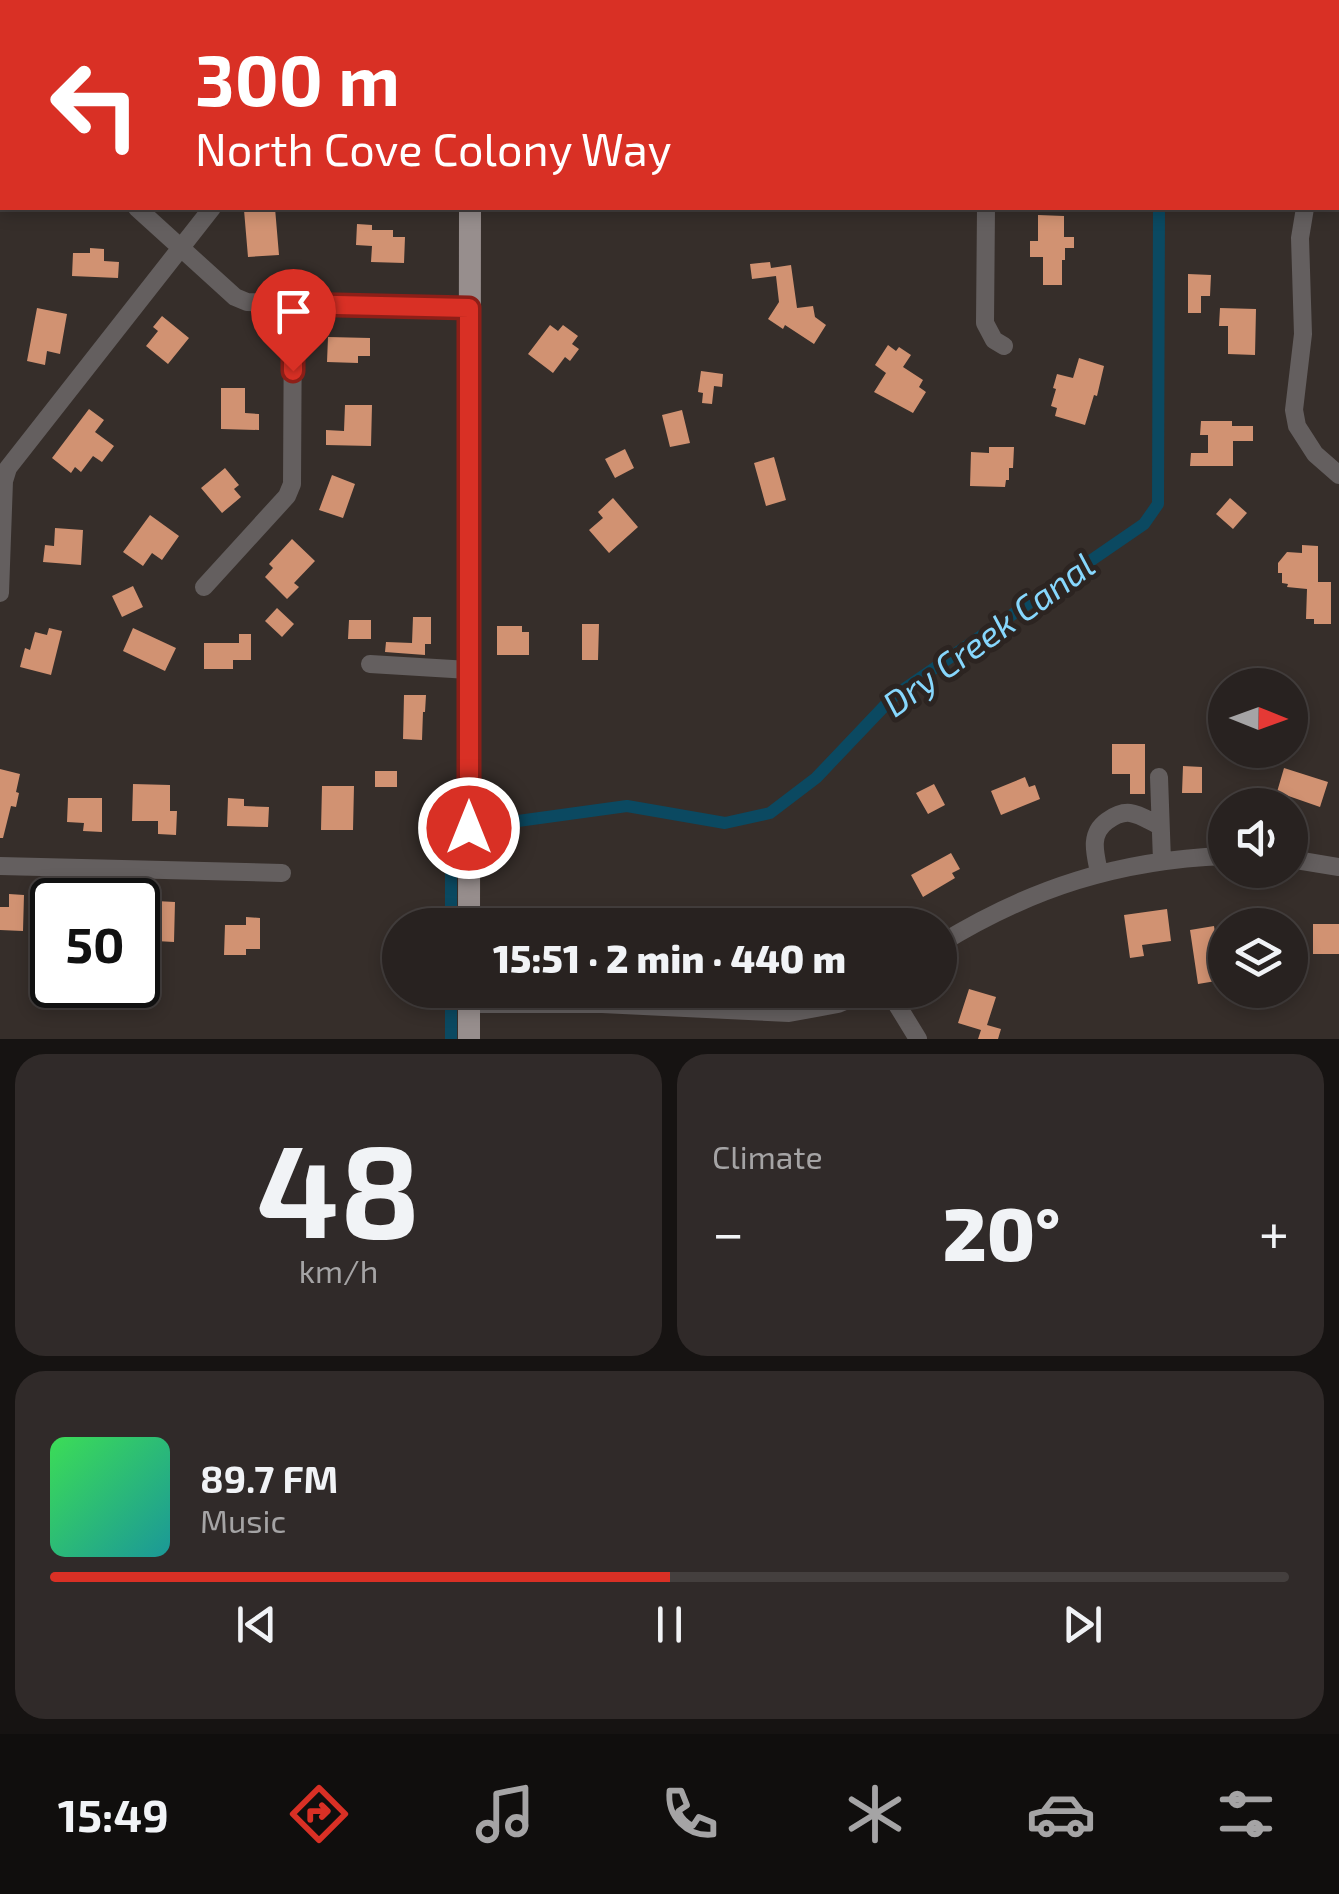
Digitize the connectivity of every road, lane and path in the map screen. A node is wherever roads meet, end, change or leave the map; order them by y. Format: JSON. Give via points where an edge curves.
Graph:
{"nodes":[{"id":1,"x":139,"y":210,"type":"edge"},
{"id":2,"x":210,"y":210,"type":"edge"},
{"id":3,"x":470,"y":210,"type":"edge"},
{"id":4,"x":986,"y":210,"type":"edge"},
{"id":5,"x":1305,"y":210,"type":"edge"},
{"id":6,"x":180,"y":248,"type":"junction"},
{"id":7,"x":293,"y":304,"type":"junction"},
{"id":8,"x":469,"y":308,"type":"junction"},
{"id":9,"x":1004,"y":346,"type":"dead end"},
{"id":10,"x":1339,"y":475,"type":"edge"},
{"id":11,"x":204,"y":587,"type":"dead end"},
{"id":12,"x":0,"y":592,"type":"edge"},
{"id":13,"x":370,"y":664,"type":"dead end"},
{"id":14,"x":470,"y":670,"type":"junction"},
{"id":15,"x":1159,"y":777,"type":"dead end"},
{"id":16,"x":1160,"y":826,"type":"junction"},
{"id":17,"x":1208,"y":857,"type":"edge"},
{"id":18,"x":1162,"y":860,"type":"junction"},
{"id":19,"x":1308,"y":862,"type":"edge"},
{"id":20,"x":0,"y":866,"type":"edge"},
{"id":21,"x":1339,"y":867,"type":"edge"},
{"id":22,"x":1099,"y":872,"type":"junction"},
{"id":23,"x":282,"y":873,"type":"dead end"},
{"id":24,"x":469,"y":908,"type":"edge"},
{"id":25,"x":957,"y":934,"type":"edge"},
{"id":26,"x":469,"y":1008,"type":"edge"},
{"id":27,"x":685,"y":1008,"type":"edge"},
{"id":28,"x":816,"y":1008,"type":"edge"},
{"id":29,"x":899,"y":1008,"type":"edge"},
{"id":30,"x":469,"y":1039,"type":"edge"},
{"id":31,"x":918,"y":1039,"type":"edge"}],
"edges":[{"from":1,"to":6,"type":"street"},
{"from":2,"to":6,"type":"street"},
{"from":3,"to":8,"type":"main road"},
{"from":4,"to":9,"type":"street","via":[[985,322]]},
{"from":5,"to":10,"type":"street","via":[[1304,334],[1294,410],[1315,454]]},
{"from":6,"to":7,"type":"street","via":[[235,297]]},
{"from":6,"to":12,"type":"street","via":[[8,468]]},
{"from":7,"to":8,"type":"street"},
{"from":7,"to":11,"type":"street","via":[[292,484]]},
{"from":8,"to":14,"type":"main road"},
{"from":13,"to":14,"type":"street"},
{"from":14,"to":24,"type":"main road"},
{"from":15,"to":16,"type":"street"},
{"from":16,"to":18,"type":"street"},
{"from":16,"to":22,"type":"street","via":[[1130,813],[1108,820],[1095,836]]},
{"from":17,"to":18,"type":"street"},
{"from":18,"to":22,"type":"street"},
{"from":19,"to":21,"type":"street"},
{"from":20,"to":23,"type":"street"},
{"from":22,"to":25,"type":"street","via":[[1010,904]]},
{"from":26,"to":30,"type":"main road"},
{"from":27,"to":28,"type":"street"},
{"from":29,"to":31,"type":"street"}]}
